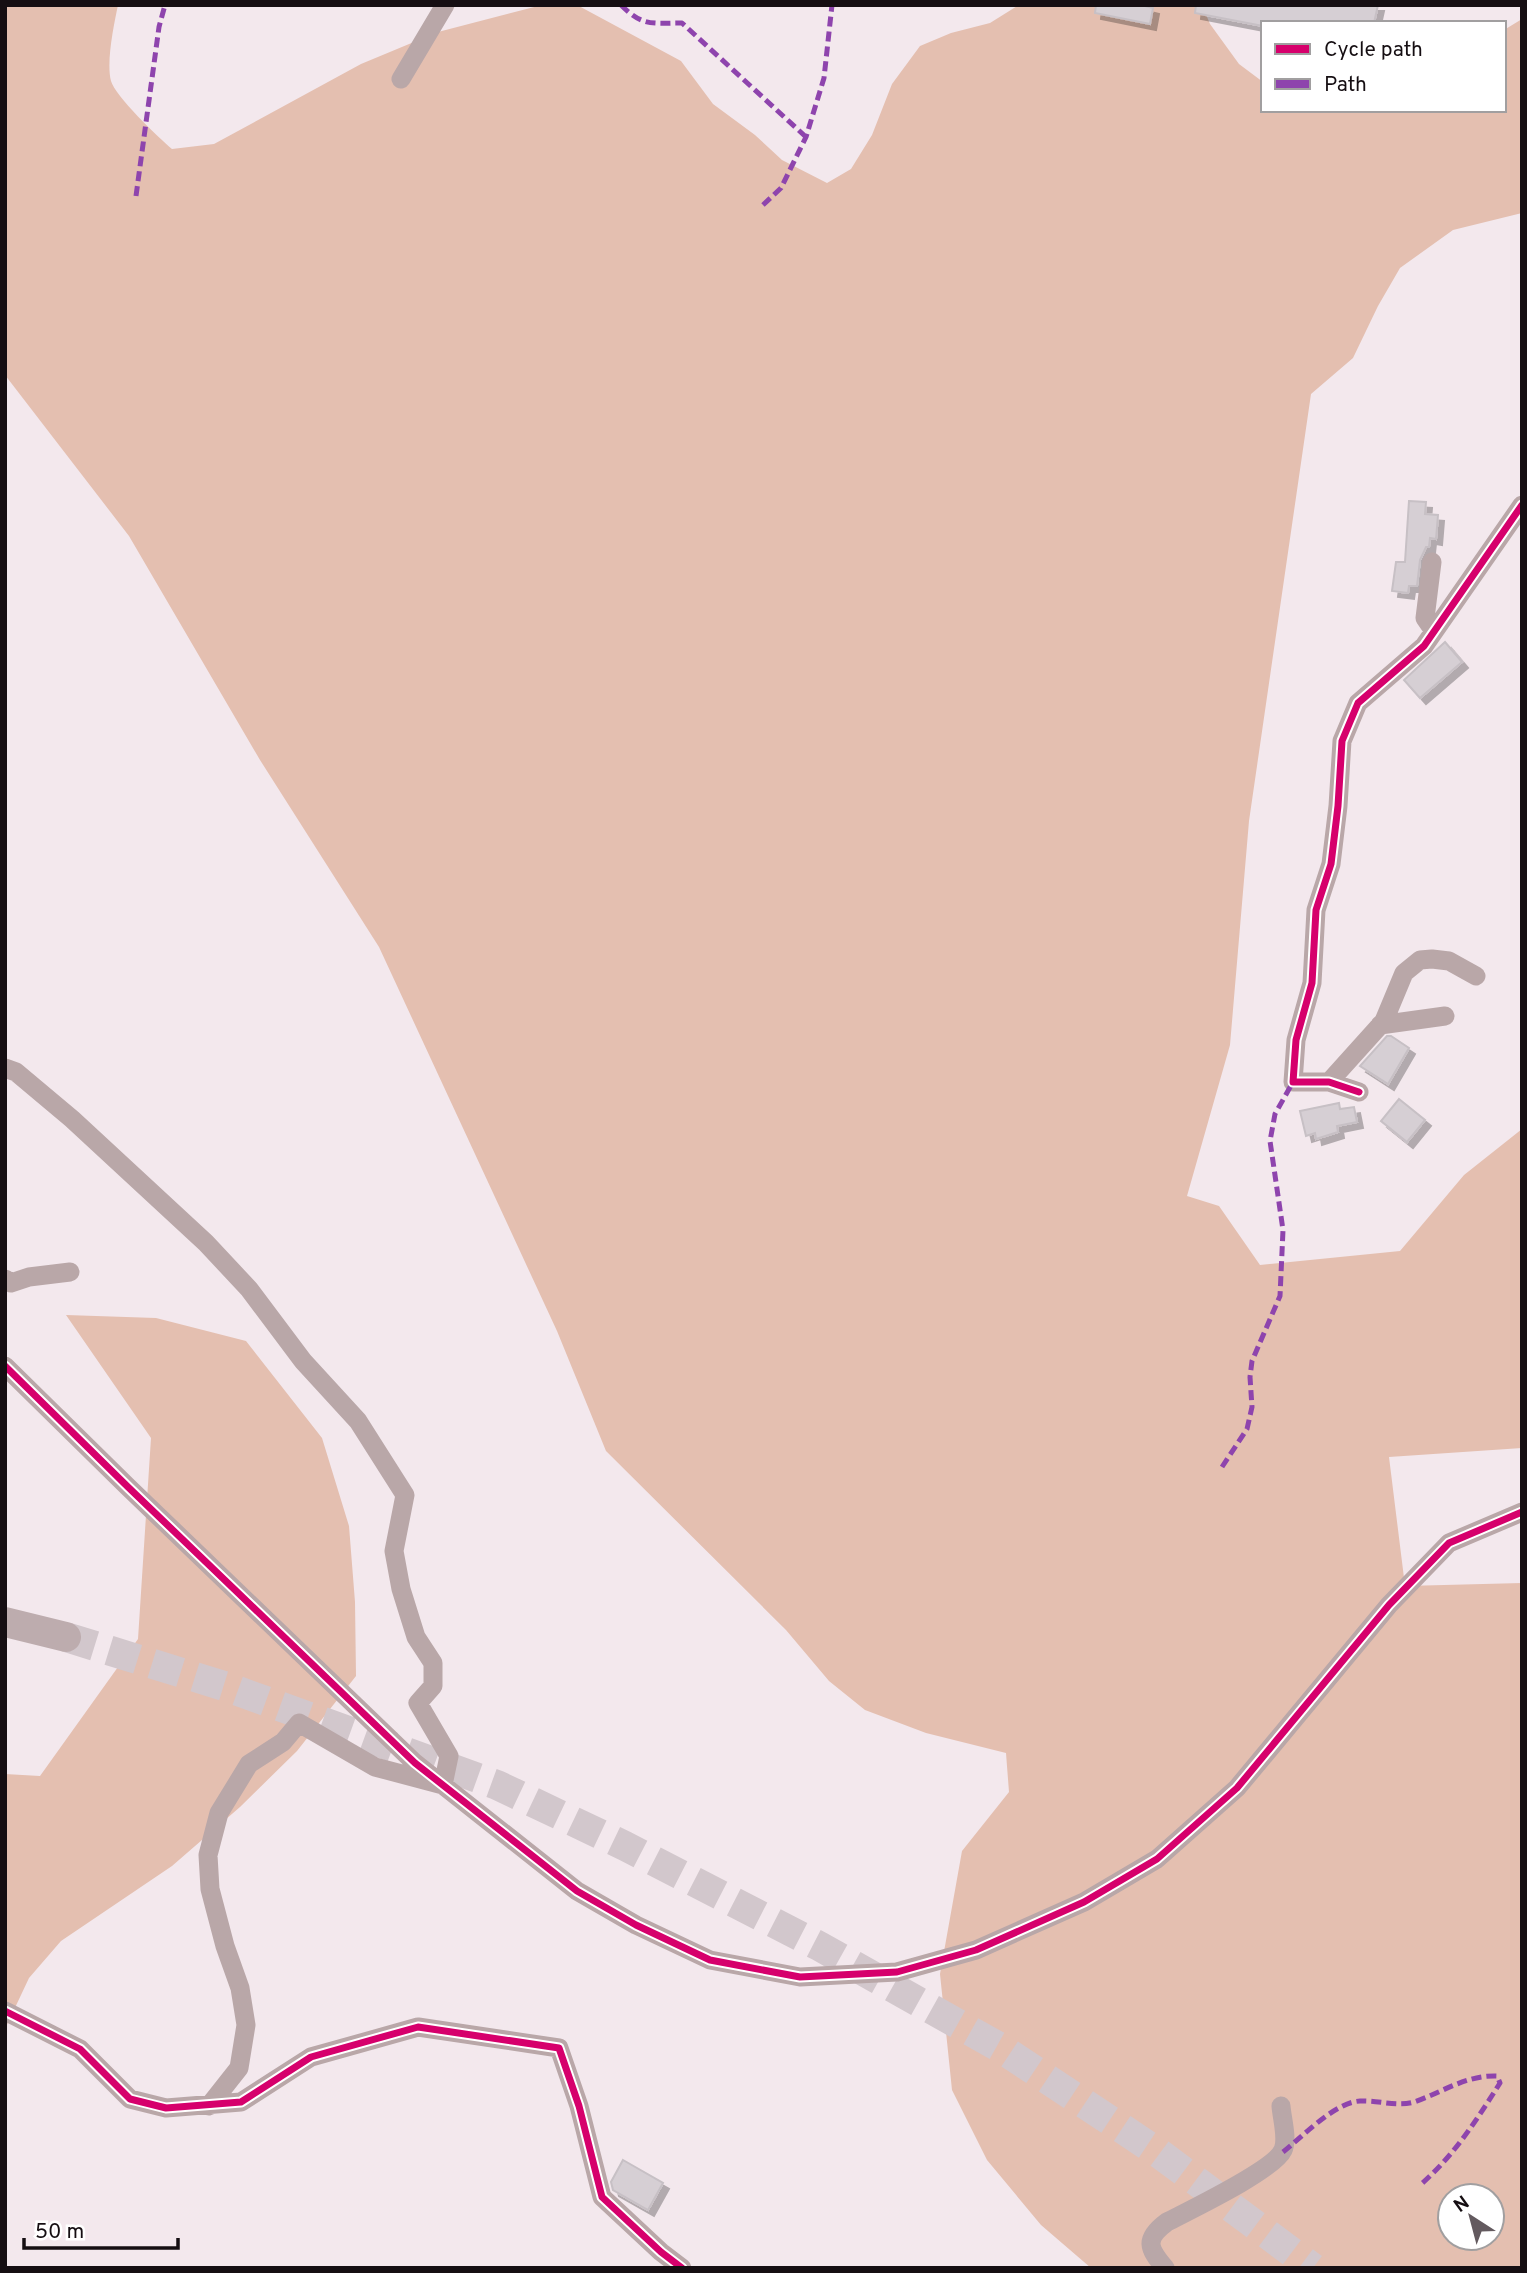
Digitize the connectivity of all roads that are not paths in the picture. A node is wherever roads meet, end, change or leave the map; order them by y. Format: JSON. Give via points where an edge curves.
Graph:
{"nodes":[{"id":1,"x":445,"y":5,"type":"edge"},
{"id":2,"x":401,"y":79,"type":"dead end"},
{"id":3,"x":1522,"y":505,"type":"edge"},
{"id":4,"x":1432,"y":562,"type":"dead end"},
{"id":5,"x":1434,"y":631,"type":"junction"},
{"id":6,"x":1476,"y":976,"type":"dead end"},
{"id":7,"x":1445,"y":1016,"type":"dead end"},
{"id":8,"x":1380,"y":1025,"type":"junction"},
{"id":9,"x":5,"y":1068,"type":"edge"},
{"id":10,"x":1329,"y":1082,"type":"junction"},
{"id":11,"x":1359,"y":1093,"type":"dead end"},
{"id":12,"x":70,"y":1272,"type":"dead end"},
{"id":13,"x":5,"y":1279,"type":"edge"},
{"id":14,"x":5,"y":1366,"type":"edge"},
{"id":15,"x":1522,"y":1512,"type":"edge"},
{"id":16,"x":5,"y":1622,"type":"edge"},
{"id":17,"x":66,"y":1637,"type":"tunnel mouth"},
{"id":18,"x":443,"y":1786,"type":"junction"},
{"id":19,"x":5,"y":2011,"type":"edge"},
{"id":20,"x":209,"y":2105,"type":"junction"},
{"id":21,"x":1281,"y":2106,"type":"dead end"},
{"id":22,"x":682,"y":2268,"type":"edge"},
{"id":23,"x":1166,"y":2268,"type":"edge"}],
"edges":[{"from":1,"to":2,"type":"street"},
{"from":3,"to":5,"type":"street"},
{"from":4,"to":5,"type":"street","via":[[1425,618]]},
{"from":5,"to":10,"type":"street","via":[[1424,646],[1358,703],[1342,741],[1331,864],[1316,910],[1312,983],[1296,1040],[1293,1082]]},
{"from":6,"to":8,"type":"street","via":[[1449,961],[1420,960],[1404,973]]},
{"from":7,"to":8,"type":"street"},
{"from":8,"to":10,"type":"street"},
{"from":9,"to":18,"type":"street","via":[[72,1119],[206,1242],[358,1421],[405,1495],[394,1551],[416,1637],[433,1663],[433,1686],[418,1703],[449,1756]]},
{"from":10,"to":11,"type":"street"},
{"from":12,"to":13,"type":"street","via":[[11,1283]]},
{"from":14,"to":18,"type":"street"},
{"from":15,"to":18,"type":"street","via":[[1449,1543],[1389,1605],[1237,1788],[1157,1859],[1084,1902],[976,1950],[897,1972],[800,1977],[710,1960],[577,1891]]},
{"from":16,"to":17,"type":"highway"},
{"from":18,"to":20,"type":"street","via":[[374,1767],[299,1723],[283,1742],[249,1764],[219,1813],[208,1855],[210,1889],[240,1987],[246,2025],[239,2068]]},
{"from":19,"to":20,"type":"street","via":[[80,2049],[130,2099],[166,2108]]},
{"from":20,"to":22,"type":"street","via":[[241,2102],[311,2057],[418,2027],[559,2048],[602,2197]]},
{"from":21,"to":23,"type":"street","via":[[1283,2152],[1258,2173],[1155,2231],[1151,2247]]}]}
